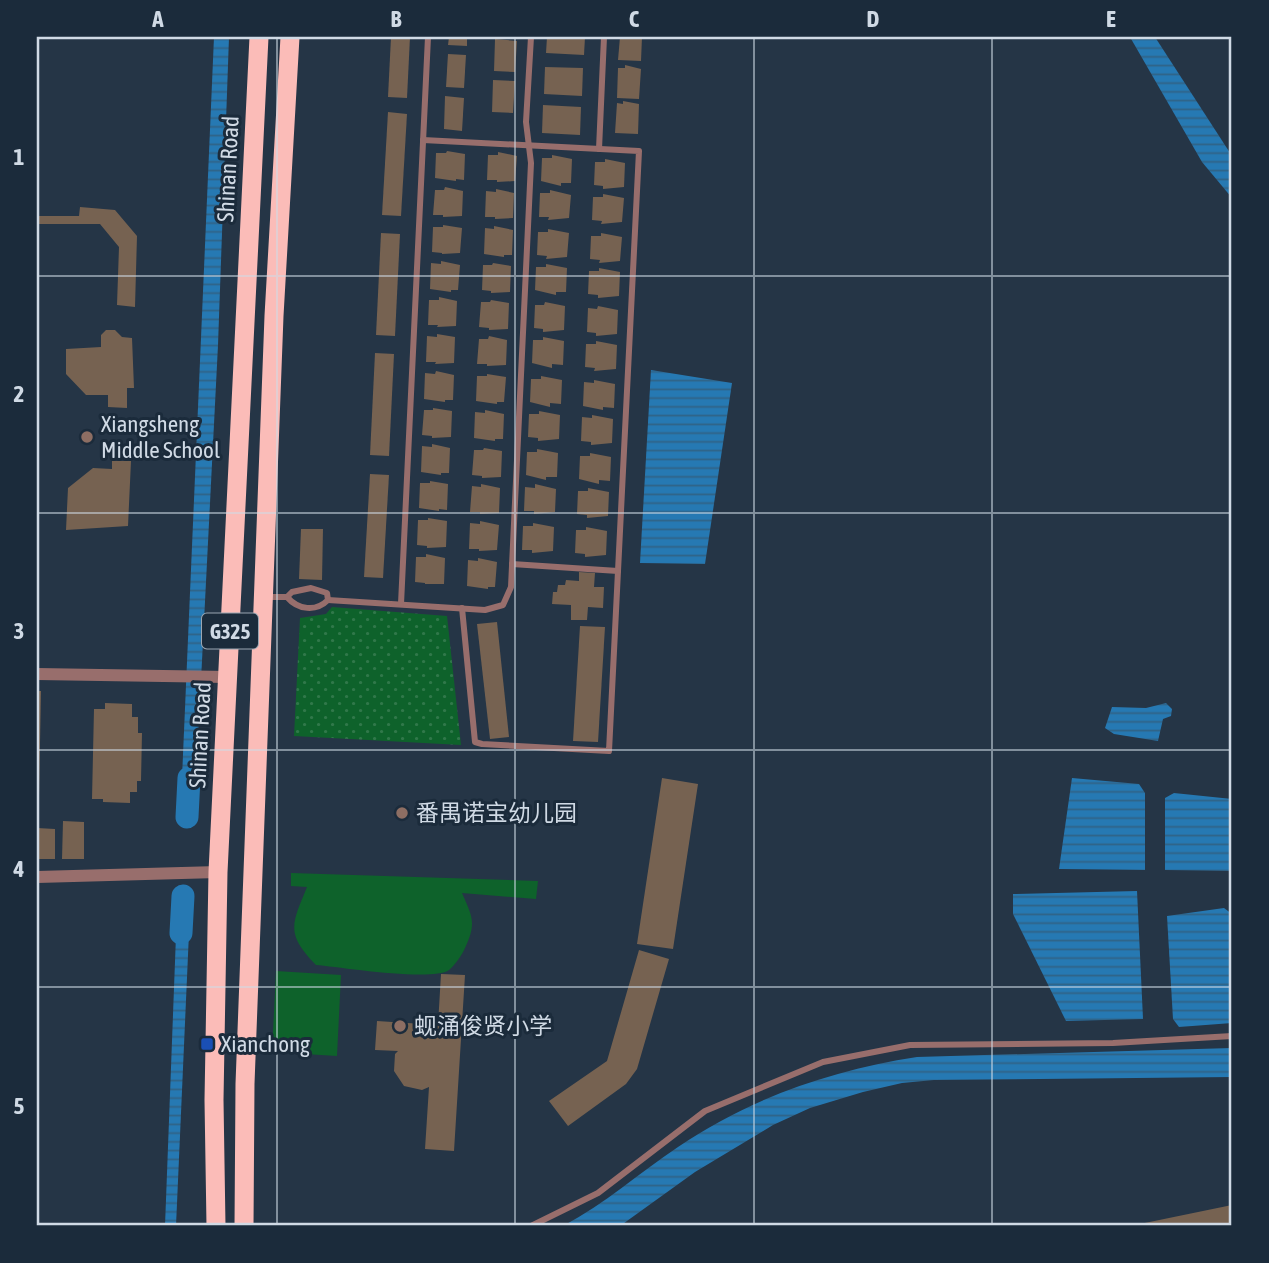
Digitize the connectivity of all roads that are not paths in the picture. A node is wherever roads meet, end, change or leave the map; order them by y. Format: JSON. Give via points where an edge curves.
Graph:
{"nodes":[{"id":1,"x":260,"y":37,"type":"edge"},
{"id":2,"x":290,"y":37,"type":"edge"},
{"id":3,"x":428,"y":37,"type":"edge"},
{"id":4,"x":531,"y":37,"type":"edge"},
{"id":5,"x":604,"y":37,"type":"edge"},
{"id":6,"x":423,"y":140,"type":"junction"},
{"id":7,"x":528,"y":145,"type":"junction"},
{"id":8,"x":599,"y":149,"type":"junction"},
{"id":9,"x":512,"y":564,"type":"junction"},
{"id":10,"x":618,"y":571,"type":"junction"},
{"id":11,"x":263,"y":596,"type":"junction"},
{"id":12,"x":287,"y":597,"type":"junction"},
{"id":13,"x":328,"y":600,"type":"junction"},
{"id":14,"x":401,"y":604,"type":"junction"},
{"id":15,"x":462,"y":608,"type":"junction"},
{"id":16,"x":37,"y":674,"type":"edge"},
{"id":17,"x":218,"y":677,"type":"junction"},
{"id":18,"x":218,"y":872,"type":"junction"},
{"id":19,"x":37,"y":877,"type":"edge"},
{"id":20,"x":1232,"y":1036,"type":"edge"},
{"id":21,"x":216,"y":1226,"type":"edge"},
{"id":22,"x":244,"y":1226,"type":"edge"},
{"id":23,"x":531,"y":1226,"type":"edge"}],
"edges":[{"from":1,"to":17,"type":"highway","name":"Shinan Road","number":"G325"},
{"from":2,"to":11,"type":"highway","number":"G325"},
{"from":3,"to":6,"type":"lane"},
{"from":4,"to":7,"type":"lane"},
{"from":5,"to":8,"type":"lane"},
{"from":6,"to":7,"type":"lane"},
{"from":6,"to":14,"type":"lane"},
{"from":7,"to":8,"type":"lane"},
{"from":7,"to":9,"type":"lane","via":[[531,163]]},
{"from":8,"to":10,"type":"lane","via":[[639,151]]},
{"from":9,"to":10,"type":"lane"},
{"from":9,"to":15,"type":"lane","via":[[511,587],[503,605],[485,610]]},
{"from":10,"to":15,"type":"lane","via":[[609,751],[475,742]]},
{"from":11,"to":12,"type":"lane"},
{"from":11,"to":22,"type":"highway","number":"G325"},
{"from":12,"to":13,"type":"lane","via":[[302,608],[318,607]]},
{"from":12,"to":13,"type":"lane","via":[[310,588],[327,593]]},
{"from":13,"to":14,"type":"lane"},
{"from":14,"to":15,"type":"lane"},
{"from":16,"to":17,"type":"street"},
{"from":17,"to":18,"type":"highway","name":"Shinan Road","number":"G325"},
{"from":18,"to":19,"type":"street"},
{"from":18,"to":21,"type":"highway","name":"Shinan Road","number":"G325"},
{"from":20,"to":23,"type":"lane","via":[[1113,1043],[910,1045],[822,1062],[705,1111],[598,1193]]}]}
